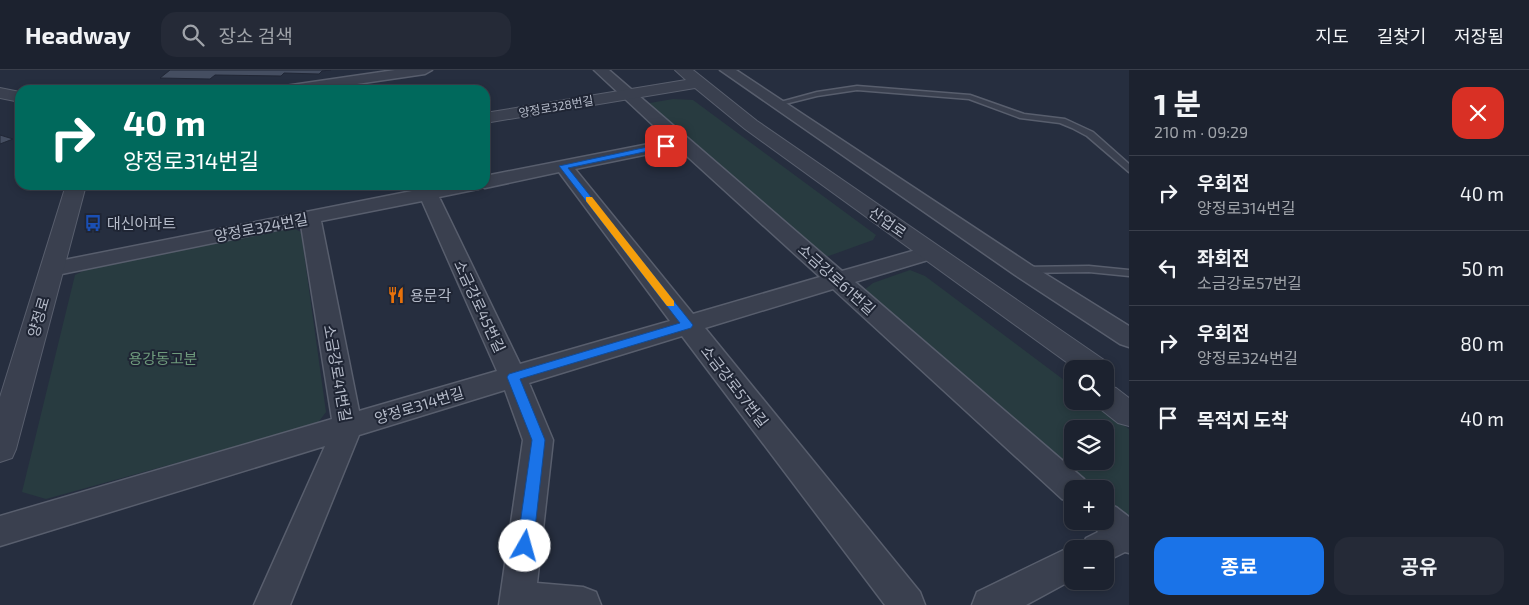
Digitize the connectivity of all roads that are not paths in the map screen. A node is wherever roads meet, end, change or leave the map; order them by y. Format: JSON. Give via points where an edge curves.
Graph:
{"nodes":[{"id":1,"x":424,"y":70,"type":"edge"},
{"id":2,"x":601,"y":70,"type":"edge"},
{"id":3,"x":727,"y":70,"type":"edge"},
{"id":4,"x":684,"y":77,"type":"edge"},
{"id":5,"x":377,"y":79,"type":"edge"},
{"id":6,"x":327,"y":85,"type":"edge"},
{"id":7,"x":0,"y":93,"type":"edge"},
{"id":8,"x":628,"y":94,"type":"junction"},
{"id":9,"x":15,"y":96,"type":"edge"},
{"id":10,"x":777,"y":104,"type":"junction"},
{"id":11,"x":490,"y":117,"type":"edge"},
{"id":12,"x":683,"y":142,"type":"junction"},
{"id":13,"x":563,"y":166,"type":"junction"},
{"id":14,"x":1129,"y":169,"type":"edge"},
{"id":15,"x":490,"y":181,"type":"edge"},
{"id":16,"x":80,"y":190,"type":"edge"},
{"id":17,"x":422,"y":190,"type":"edge"},
{"id":18,"x":426,"y":190,"type":"edge"},
{"id":19,"x":310,"y":218,"type":"junction"},
{"id":20,"x":922,"y":255,"type":"junction"},
{"id":21,"x":52,"y":270,"type":"junction"},
{"id":22,"x":1023,"y":270,"type":"junction"},
{"id":23,"x":1129,"y":273,"type":"edge"},
{"id":24,"x":838,"y":280,"type":"junction"},
{"id":25,"x":687,"y":325,"type":"junction"},
{"id":26,"x":1129,"y":338,"type":"edge"},
{"id":27,"x":1083,"y":360,"type":"edge"},
{"id":28,"x":1064,"y":367,"type":"edge"},
{"id":29,"x":513,"y":377,"type":"junction"},
{"id":30,"x":1114,"y":380,"type":"edge"},
{"id":31,"x":1129,"y":391,"type":"edge"},
{"id":32,"x":1114,"y":403,"type":"edge"},
{"id":33,"x":1129,"y":414,"type":"edge"},
{"id":34,"x":348,"y":427,"type":"junction"},
{"id":35,"x":2,"y":434,"type":"edge"},
{"id":36,"x":1064,"y":481,"type":"edge"},
{"id":37,"x":0,"y":531,"type":"edge"},
{"id":38,"x":1064,"y":566,"type":"edge"},
{"id":39,"x":518,"y":602,"type":"edge"},
{"id":40,"x":272,"y":605,"type":"edge"},
{"id":41,"x":583,"y":605,"type":"edge"},
{"id":42,"x":907,"y":605,"type":"edge"},
{"id":43,"x":990,"y":605,"type":"edge"}],
"edges":[{"from":1,"to":5,"type":"street"},
{"from":2,"to":8,"type":"street","name":"소금강로61번길"},
{"from":3,"to":10,"type":"street"},
{"from":4,"to":8,"type":"street","name":"양정로328번길"},
{"from":4,"to":20,"type":"street","name":"산업로","via":[[736,127]]},
{"from":5,"to":6,"type":"street"},
{"from":7,"to":9,"type":"street"},
{"from":8,"to":11,"type":"street","name":"양정로328번길"},
{"from":8,"to":12,"type":"street","name":"소금강로61번길"},
{"from":10,"to":14,"type":"lane","via":[[857,88],[970,97],[1023,116],[1075,126],[1090,134]]},
{"from":10,"to":22,"type":"street"},
{"from":12,"to":13,"type":"street"},
{"from":12,"to":24,"type":"street","name":"소금강로61번길"},
{"from":13,"to":15,"type":"street"},
{"from":13,"to":25,"type":"street","name":"소금강로57번길"},
{"from":16,"to":21,"type":"street","name":"양정로"},
{"from":17,"to":19,"type":"street","name":"양정로324번길"},
{"from":18,"to":29,"type":"street","name":"소금강로45번길"},
{"from":19,"to":21,"type":"street","name":"양정로324번길"},
{"from":19,"to":34,"type":"street","name":"소금강로41번길"},
{"from":20,"to":24,"type":"street","name":"양정로314번길"},
{"from":20,"to":27,"type":"street","name":"산업로"},
{"from":20,"to":28,"type":"street","name":"산업로"},
{"from":21,"to":35,"type":"street","name":"양정로"},
{"from":22,"to":23,"type":"lane","via":[[1090,269]]},
{"from":22,"to":26,"type":"street"},
{"from":24,"to":25,"type":"street","name":"양정로314번길"},
{"from":24,"to":36,"type":"street","name":"소금강로61번길"},
{"from":25,"to":29,"type":"street","name":"양정로314번길"},
{"from":25,"to":42,"type":"street","name":"소금강로57번길"},
{"from":29,"to":34,"type":"street","name":"양정로314번길"},
{"from":29,"to":39,"type":"street","name":"소금강로45번길","via":[[538,440]]},
{"from":30,"to":31,"type":"street"},
{"from":32,"to":33,"type":"street"},
{"from":34,"to":37,"type":"street","name":"양정로314번길"},
{"from":34,"to":40,"type":"street","name":"소금강로41번길"},
{"from":38,"to":43,"type":"street"},
{"from":39,"to":41,"type":"street"}]}
